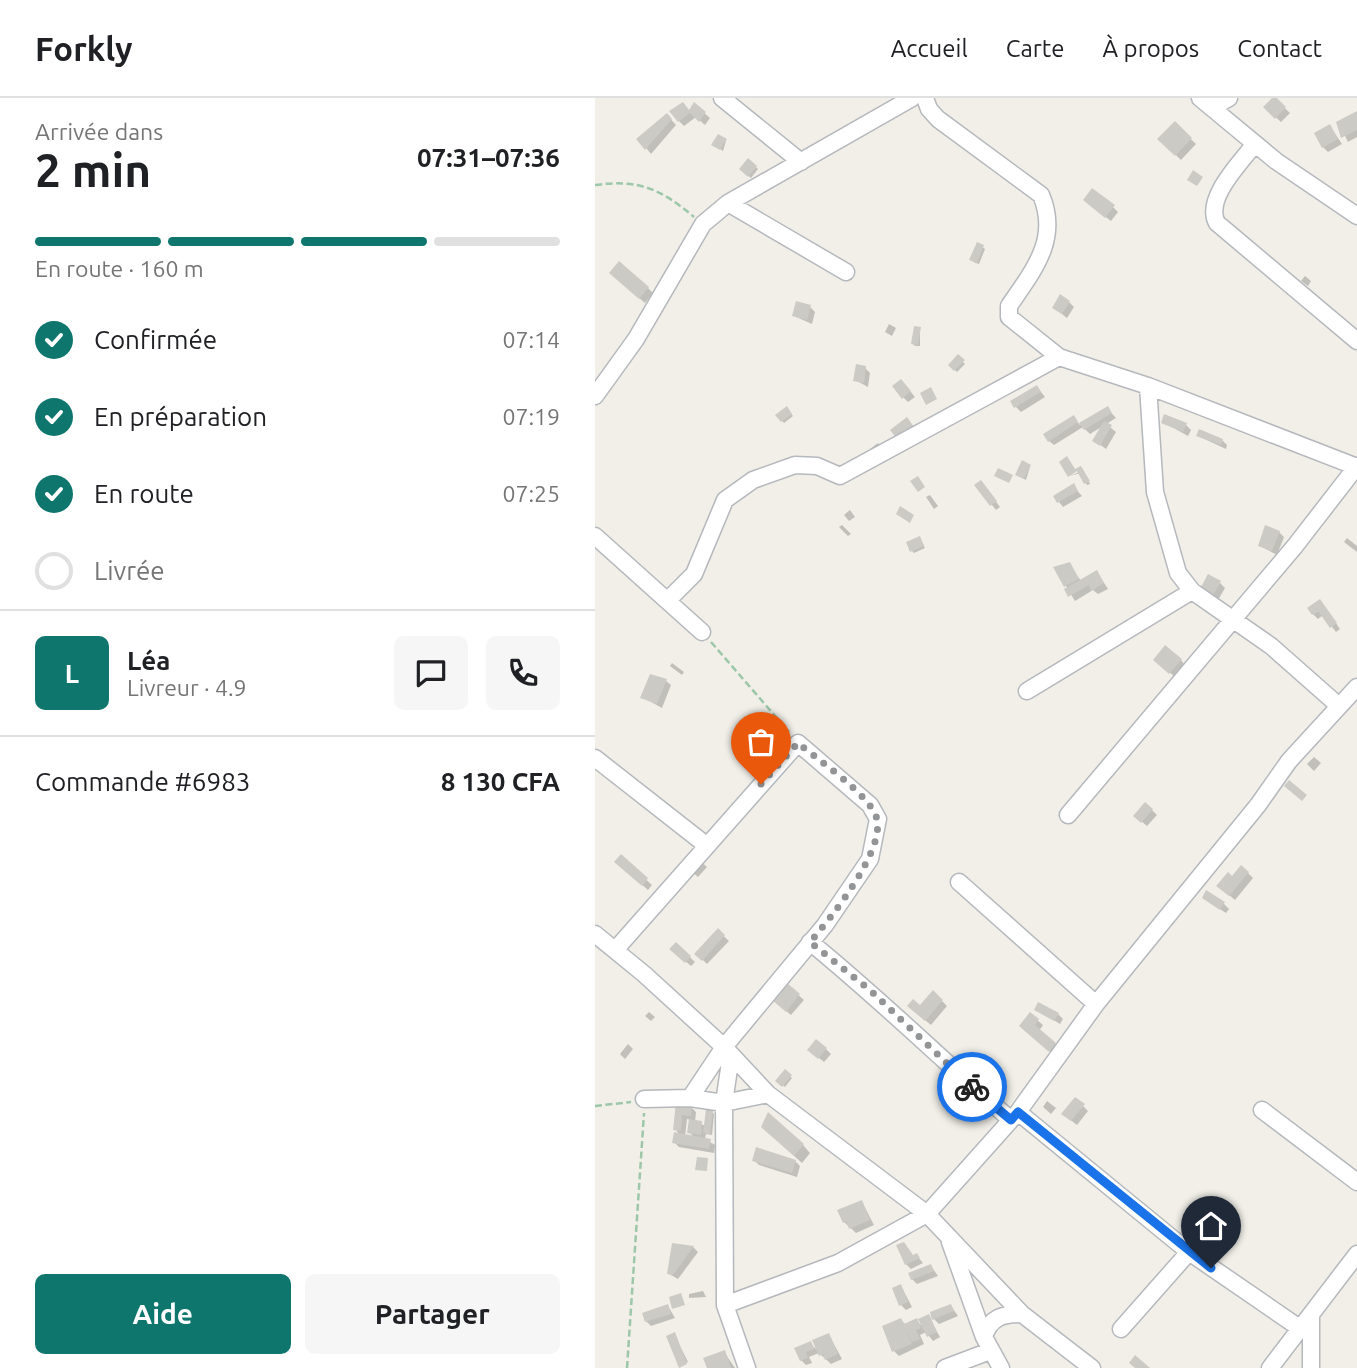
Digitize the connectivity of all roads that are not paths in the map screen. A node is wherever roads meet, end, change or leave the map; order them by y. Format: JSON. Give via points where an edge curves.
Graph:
{"nodes":[{"id":1,"x":722,"y":98,"type":"edge"},
{"id":2,"x":912,"y":98,"type":"edge"},
{"id":3,"x":925,"y":98,"type":"edge"},
{"id":4,"x":1229,"y":98,"type":"edge"},
{"id":5,"x":1207,"y":103,"type":"edge"},
{"id":6,"x":1254,"y":145,"type":"junction"},
{"id":7,"x":801,"y":162,"type":"junction"},
{"id":8,"x":728,"y":204,"type":"junction"},
{"id":9,"x":1357,"y":216,"type":"edge"},
{"id":10,"x":846,"y":272,"type":"dead end"},
{"id":11,"x":1357,"y":341,"type":"edge"},
{"id":12,"x":1059,"y":357,"type":"junction"},
{"id":13,"x":1148,"y":386,"type":"junction"},
{"id":14,"x":595,"y":396,"type":"edge"},
{"id":15,"x":1357,"y":466,"type":"edge"},
{"id":16,"x":595,"y":536,"type":"edge"},
{"id":17,"x":1192,"y":591,"type":"junction"},
{"id":18,"x":668,"y":600,"type":"junction"},
{"id":19,"x":1234,"y":617,"type":"junction"},
{"id":20,"x":702,"y":632,"type":"road end"},
{"id":21,"x":1357,"y":687,"type":"edge"},
{"id":22,"x":1027,"y":691,"type":"dead end"},
{"id":23,"x":1339,"y":706,"type":"junction"},
{"id":24,"x":595,"y":758,"type":"edge"},
{"id":25,"x":1068,"y":815,"type":"dead end"},
{"id":26,"x":706,"y":845,"type":"junction"},
{"id":27,"x":959,"y":882,"type":"dead end"},
{"id":28,"x":595,"y":934,"type":"edge"},
{"id":29,"x":810,"y":942,"type":"junction"},
{"id":30,"x":616,"y":949,"type":"junction"},
{"id":31,"x":1096,"y":1004,"type":"junction"},
{"id":32,"x":727,"y":1051,"type":"junction"},
{"id":33,"x":768,"y":1094,"type":"junction"},
{"id":34,"x":690,"y":1098,"type":"junction"},
{"id":35,"x":645,"y":1099,"type":"road end"},
{"id":36,"x":723,"y":1103,"type":"junction"},
{"id":37,"x":1262,"y":1110,"type":"dead end"},
{"id":38,"x":1014,"y":1116,"type":"junction"},
{"id":39,"x":1357,"y":1182,"type":"edge"},
{"id":40,"x":927,"y":1214,"type":"junction"},
{"id":41,"x":948,"y":1236,"type":"junction"},
{"id":42,"x":1189,"y":1252,"type":"junction"},
{"id":43,"x":1357,"y":1254,"type":"edge"},
{"id":44,"x":725,"y":1305,"type":"junction"},
{"id":45,"x":1022,"y":1314,"type":"junction"},
{"id":46,"x":1306,"y":1323,"type":"junction"},
{"id":47,"x":1121,"y":1329,"type":"dead end"},
{"id":48,"x":987,"y":1344,"type":"junction"},
{"id":49,"x":747,"y":1368,"type":"edge"},
{"id":50,"x":945,"y":1368,"type":"edge"},
{"id":51,"x":1002,"y":1368,"type":"edge"},
{"id":52,"x":1092,"y":1368,"type":"edge"},
{"id":53,"x":1270,"y":1368,"type":"edge"},
{"id":54,"x":1311,"y":1368,"type":"edge"}],
"edges":[{"from":1,"to":7,"type":"street"},
{"from":2,"to":7,"type":"street"},
{"from":3,"to":12,"type":"street","via":[[938,119],[1041,195],[1048,228],[1033,273],[1007,312]]},
{"from":4,"to":5,"type":"street"},
{"from":5,"to":6,"type":"street"},
{"from":6,"to":9,"type":"street"},
{"from":6,"to":11,"type":"street","via":[[1224,185],[1212,215]]},
{"from":7,"to":8,"type":"street"},
{"from":8,"to":10,"type":"street"},
{"from":8,"to":14,"type":"street","via":[[703,224],[636,339]]},
{"from":12,"to":13,"type":"street"},
{"from":12,"to":18,"type":"street","via":[[840,477],[817,466],[795,465],[753,480],[725,500],[694,574]]},
{"from":13,"to":15,"type":"street"},
{"from":13,"to":17,"type":"street","via":[[1155,492],[1178,573]]},
{"from":15,"to":19,"type":"street"},
{"from":16,"to":18,"type":"street"},
{"from":17,"to":19,"type":"street"},
{"from":17,"to":22,"type":"street"},
{"from":18,"to":20,"type":"street"},
{"from":19,"to":23,"type":"street"},
{"from":19,"to":25,"type":"street"},
{"from":21,"to":23,"type":"street"},
{"from":23,"to":31,"type":"street","via":[[1289,761]]},
{"from":24,"to":26,"type":"street"},
{"from":26,"to":29,"type":"street","via":[[798,743],[870,805],[878,819],[870,859]]},
{"from":26,"to":30,"type":"street"},
{"from":27,"to":31,"type":"street"},
{"from":28,"to":30,"type":"street"},
{"from":29,"to":32,"type":"street"},
{"from":29,"to":38,"type":"street","via":[[870,990],[944,1063]]},
{"from":30,"to":32,"type":"street"},
{"from":31,"to":38,"type":"street"},
{"from":32,"to":33,"type":"street"},
{"from":32,"to":34,"type":"street"},
{"from":32,"to":36,"type":"street"},
{"from":33,"to":36,"type":"street"},
{"from":33,"to":40,"type":"street"},
{"from":34,"to":35,"type":"street"},
{"from":34,"to":36,"type":"street"},
{"from":36,"to":44,"type":"street"},
{"from":37,"to":39,"type":"street"},
{"from":38,"to":40,"type":"street"},
{"from":38,"to":42,"type":"street"},
{"from":40,"to":41,"type":"street"},
{"from":40,"to":44,"type":"street","via":[[838,1263]]},
{"from":41,"to":45,"type":"street"},
{"from":41,"to":48,"type":"street"},
{"from":42,"to":46,"type":"street"},
{"from":42,"to":47,"type":"street"},
{"from":43,"to":46,"type":"street"},
{"from":44,"to":49,"type":"street"},
{"from":45,"to":48,"type":"street","via":[[1002,1314],[988,1326]]},
{"from":45,"to":52,"type":"street"},
{"from":46,"to":53,"type":"street"},
{"from":46,"to":54,"type":"street"},
{"from":48,"to":50,"type":"street"},
{"from":48,"to":51,"type":"street"}]}
